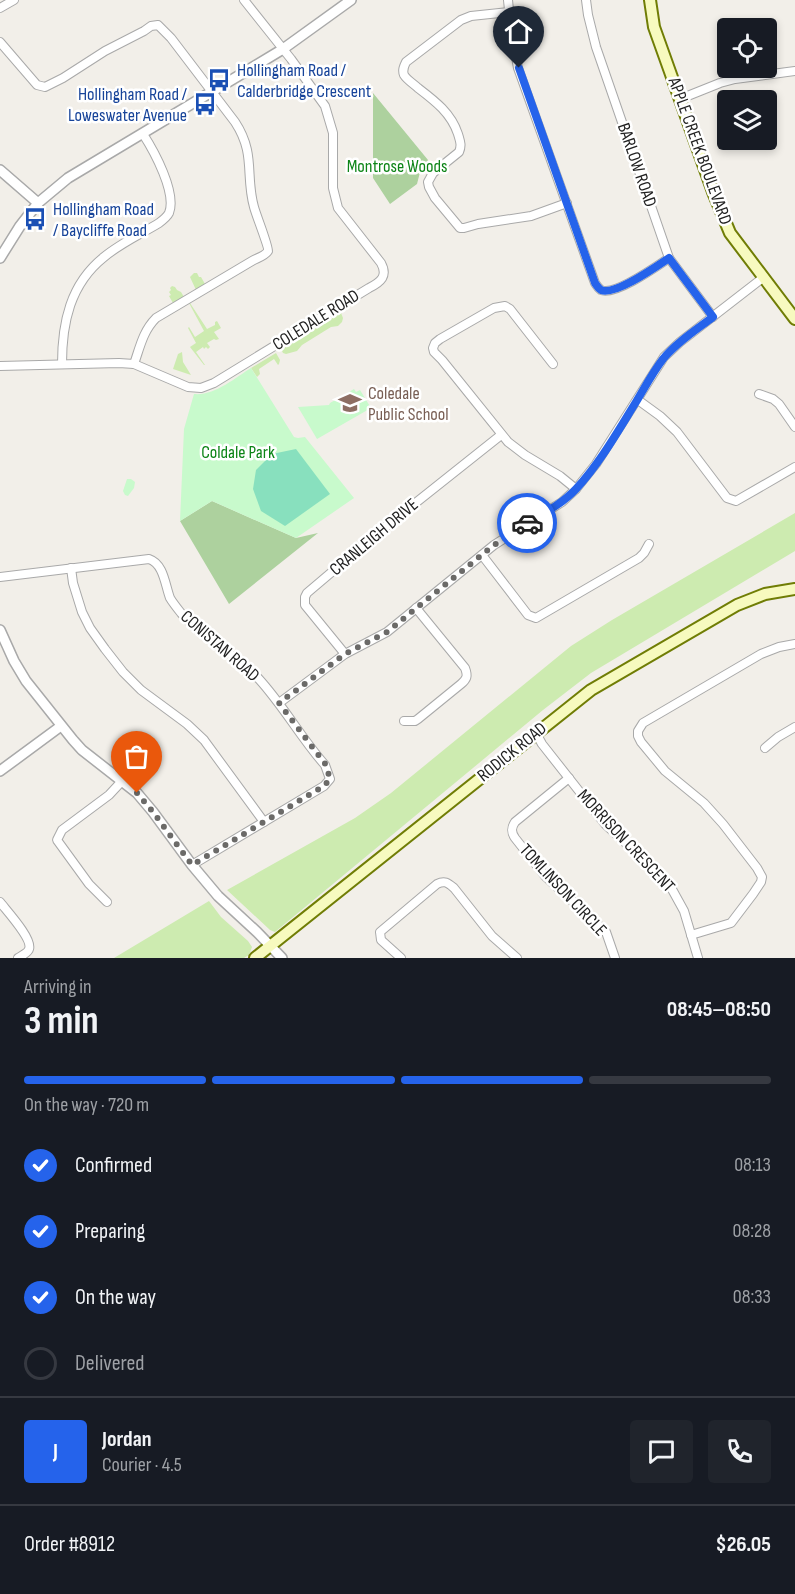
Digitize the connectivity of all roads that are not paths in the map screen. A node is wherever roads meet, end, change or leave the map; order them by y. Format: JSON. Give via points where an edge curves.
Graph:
{"nodes":[{"id":1,"x":14,"y":0,"type":"edge"},
{"id":2,"x":244,"y":0,"type":"edge"},
{"id":3,"x":351,"y":0,"type":"edge"},
{"id":4,"x":508,"y":0,"type":"edge"},
{"id":5,"x":586,"y":0,"type":"edge"},
{"id":6,"x":650,"y":0,"type":"edge"},
{"id":7,"x":0,"y":8,"type":"edge"},
{"id":8,"x":509,"y":12,"type":"junction"},
{"id":9,"x":0,"y":42,"type":"edge"},
{"id":10,"x":283,"y":49,"type":"junction"},
{"id":11,"x":795,"y":70,"type":"edge"},
{"id":12,"x":212,"y":92,"type":"junction"},
{"id":13,"x":680,"y":99,"type":"junction"},
{"id":14,"x":143,"y":134,"type":"junction"},
{"id":15,"x":0,"y":170,"type":"edge"},
{"id":16,"x":38,"y":203,"type":"junction"},
{"id":17,"x":567,"y":203,"type":"junction"},
{"id":18,"x":0,"y":258,"type":"edge"},
{"id":19,"x":669,"y":258,"type":"junction"},
{"id":20,"x":764,"y":277,"type":"junction"},
{"id":21,"x":713,"y":317,"type":"junction"},
{"id":22,"x":795,"y":319,"type":"edge"},
{"id":23,"x":62,"y":364,"type":"junction"},
{"id":24,"x":134,"y":364,"type":"junction"},
{"id":25,"x":553,"y":364,"type":"dead end"},
{"id":26,"x":0,"y":366,"type":"edge"},
{"id":27,"x":759,"y":394,"type":"dead end"},
{"id":28,"x":638,"y":400,"type":"junction"},
{"id":29,"x":795,"y":427,"type":"edge"},
{"id":30,"x":501,"y":435,"type":"junction"},
{"id":31,"x":795,"y":466,"type":"edge"},
{"id":32,"x":576,"y":489,"type":"junction"},
{"id":33,"x":649,"y":544,"type":"dead end"},
{"id":34,"x":482,"y":555,"type":"junction"},
{"id":35,"x":71,"y":568,"type":"junction"},
{"id":36,"x":0,"y":577,"type":"edge"},
{"id":37,"x":795,"y":589,"type":"edge"},
{"id":38,"x":416,"y":608,"type":"junction"},
{"id":39,"x":0,"y":630,"type":"edge"},
{"id":40,"x":795,"y":644,"type":"edge"},
{"id":41,"x":345,"y":654,"type":"junction"},
{"id":42,"x":279,"y":703,"type":"junction"},
{"id":43,"x":404,"y":721,"type":"dead end"},
{"id":44,"x":61,"y":726,"type":"junction"},
{"id":45,"x":795,"y":727,"type":"edge"},
{"id":46,"x":536,"y":733,"type":"junction"},
{"id":47,"x":765,"y":748,"type":"dead end"},
{"id":48,"x":0,"y":771,"type":"edge"},
{"id":49,"x":569,"y":778,"type":"junction"},
{"id":50,"x":122,"y":781,"type":"junction"},
{"id":51,"x":264,"y":822,"type":"junction"},
{"id":52,"x":192,"y":865,"type":"junction"},
{"id":53,"x":0,"y":902,"type":"edge"},
{"id":54,"x":107,"y":902,"type":"dead end"},
{"id":55,"x":691,"y":934,"type":"junction"},
{"id":56,"x":270,"y":946,"type":"junction"},
{"id":57,"x":18,"y":958,"type":"edge"},
{"id":58,"x":255,"y":958,"type":"edge"},
{"id":59,"x":282,"y":958,"type":"edge"},
{"id":60,"x":401,"y":958,"type":"edge"},
{"id":61,"x":517,"y":958,"type":"edge"},
{"id":62,"x":613,"y":958,"type":"edge"},
{"id":63,"x":698,"y":958,"type":"edge"}],
"edges":[{"from":1,"to":7,"type":"street"},
{"from":2,"to":10,"type":"street"},
{"from":3,"to":10,"type":"street"},
{"from":4,"to":8,"type":"street"},
{"from":5,"to":19,"type":"street","name":"BARLOW ROAD","via":[[596,47]]},
{"from":6,"to":13,"type":"main road","name":"APPLE CREEK BOULEVARD","via":[[654,27]]},
{"from":8,"to":17,"type":"street","via":[[519,68]]},
{"from":8,"to":17,"type":"street","via":[[461,20],[404,66],[409,81],[450,118],[461,143],[459,152],[430,175],[429,187],[458,227],[464,228],[531,216]]},
{"from":9,"to":12,"type":"street","via":[[37,85],[45,87],[158,25]]},
{"from":10,"to":12,"type":"street"},
{"from":10,"to":24,"type":"street","name":"COLEDALE ROAD","via":[[325,106],[333,133],[333,188],[338,208],[381,263],[383,278],[208,386],[188,387]]},
{"from":11,"to":13,"type":"street","via":[[735,79]]},
{"from":12,"to":14,"type":"street"},
{"from":12,"to":24,"type":"street","via":[[245,140],[252,200],[268,249],[265,255],[156,318],[143,336]]},
{"from":13,"to":20,"type":"main road","name":"APPLE CREEK BOULEVARD","via":[[730,233]]},
{"from":14,"to":16,"type":"street","via":[[68,178]]},
{"from":14,"to":23,"type":"street","via":[[166,179],[169,212],[159,223],[102,258],[86,274],[65,321]]},
{"from":15,"to":16,"type":"street"},
{"from":16,"to":18,"type":"street"},
{"from":17,"to":19,"type":"street","via":[[599,289],[616,289]]},
{"from":19,"to":21,"type":"street","name":"BARLOW ROAD"},
{"from":20,"to":21,"type":"street"},
{"from":20,"to":22,"type":"main road","name":"APPLE CREEK BOULEVARD"},
{"from":21,"to":28,"type":"street","via":[[664,357]]},
{"from":23,"to":24,"type":"street","name":"COLEDALE ROAD"},
{"from":23,"to":26,"type":"street","name":"COLEDALE ROAD"},
{"from":25,"to":30,"type":"street","via":[[506,306],[494,308],[435,343],[434,352]]},
{"from":27,"to":29,"type":"street","via":[[779,404]]},
{"from":28,"to":31,"type":"street","via":[[677,432],[731,500],[736,501]]},
{"from":28,"to":32,"type":"street"},
{"from":30,"to":32,"type":"street"},
{"from":30,"to":41,"type":"street","name":"CRANLEIGH DRIVE","via":[[307,593],[305,605]]},
{"from":32,"to":34,"type":"street"},
{"from":33,"to":34,"type":"street","via":[[639,558],[536,618],[528,615]]},
{"from":34,"to":38,"type":"street"},
{"from":35,"to":36,"type":"street","name":"CONISTAN ROAD"},
{"from":35,"to":42,"type":"street","name":"CONISTAN ROAD","via":[[154,560],[182,614],[257,676]]},
{"from":35,"to":51,"type":"street","via":[[82,612],[105,649],[141,690],[204,741]]},
{"from":37,"to":46,"type":"main road","name":"RODICK ROAD","via":[[765,594],[721,613],[599,684]]},
{"from":38,"to":41,"type":"street","via":[[387,632]]},
{"from":38,"to":43,"type":"street","via":[[465,668],[467,676],[418,719]]},
{"from":39,"to":44,"type":"street","via":[[26,681]]},
{"from":40,"to":55,"type":"street","via":[[761,654],[643,723],[638,731],[640,742],[665,771],[723,824],[762,877],[735,920]]},
{"from":41,"to":42,"type":"street"},
{"from":42,"to":51,"type":"street","name":"CONISTAN ROAD","via":[[326,765],[330,779]]},
{"from":44,"to":48,"type":"street"},
{"from":44,"to":50,"type":"street","via":[[82,750]]},
{"from":45,"to":47,"type":"street"},
{"from":46,"to":49,"type":"street","name":"MORRISON CRESCENT"},
{"from":46,"to":56,"type":"main road","name":"RODICK ROAD"},
{"from":49,"to":55,"type":"street","name":"MORRISON CRESCENT","via":[[605,824],[668,882]]},
{"from":49,"to":62,"type":"street","name":"TOMLINSON CIRCLE","via":[[515,822],[512,832],[545,876],[606,932]]},
{"from":50,"to":52,"type":"street","via":[[143,800]]},
{"from":50,"to":54,"type":"street","via":[[62,830],[57,840]]},
{"from":51,"to":52,"type":"street","name":"CONISTAN ROAD"},
{"from":52,"to":56,"type":"street"},
{"from":53,"to":57,"type":"street","via":[[29,944],[27,952]]},
{"from":55,"to":63,"type":"street","name":"MORRISON CRESCENT"},
{"from":56,"to":58,"type":"main road","name":"RODICK ROAD"},
{"from":56,"to":59,"type":"street"},
{"from":60,"to":61,"type":"street","via":[[381,940],[380,932],[437,884],[446,882],[492,936]]}]}
